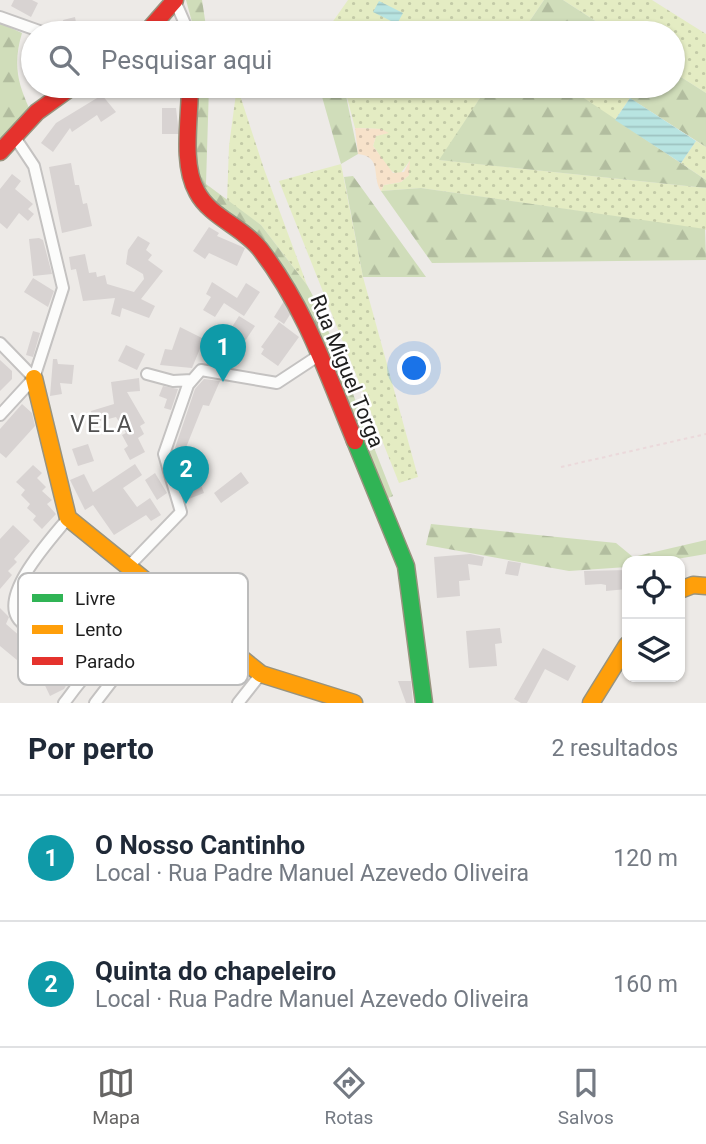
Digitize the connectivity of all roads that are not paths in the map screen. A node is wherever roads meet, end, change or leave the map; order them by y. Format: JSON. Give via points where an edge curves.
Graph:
{"nodes":[{"id":1,"x":175,"y":0,"type":"edge"},
{"id":2,"x":0,"y":17,"type":"edge"},
{"id":3,"x":160,"y":21,"type":"edge"},
{"id":4,"x":184,"y":21,"type":"edge"},
{"id":5,"x":21,"y":24,"type":"edge"},
{"id":6,"x":56,"y":98,"type":"edge"},
{"id":7,"x":190,"y":98,"type":"edge"},
{"id":8,"x":14,"y":136,"type":"junction"},
{"id":9,"x":0,"y":152,"type":"edge"},
{"id":10,"x":0,"y":343,"type":"edge"},
{"id":11,"x":318,"y":356,"type":"junction"},
{"id":12,"x":147,"y":374,"type":"dead end"},
{"id":13,"x":34,"y":378,"type":"junction"},
{"id":14,"x":192,"y":380,"type":"junction"},
{"id":15,"x":0,"y":415,"type":"edge"},
{"id":16,"x":68,"y":518,"type":"junction"},
{"id":17,"x":128,"y":566,"type":"junction"},
{"id":18,"x":27,"y":573,"type":"edge"},
{"id":19,"x":137,"y":573,"type":"edge"},
{"id":20,"x":18,"y":585,"type":"edge"},
{"id":21,"x":706,"y":586,"type":"edge"},
{"id":22,"x":685,"y":588,"type":"edge"},
{"id":23,"x":18,"y":618,"type":"edge"},
{"id":24,"x":622,"y":653,"type":"edge"},
{"id":25,"x":248,"y":663,"type":"edge"},
{"id":26,"x":261,"y":674,"type":"junction"},
{"id":27,"x":78,"y":685,"type":"edge"},
{"id":28,"x":110,"y":685,"type":"edge"},
{"id":29,"x":64,"y":703,"type":"edge"},
{"id":30,"x":95,"y":703,"type":"edge"},
{"id":31,"x":239,"y":703,"type":"edge"},
{"id":32,"x":354,"y":703,"type":"edge"},
{"id":33,"x":424,"y":703,"type":"edge"},
{"id":34,"x":591,"y":703,"type":"edge"}],
"edges":[{"from":1,"to":3,"type":"street"},
{"from":1,"to":4,"type":"street"},
{"from":2,"to":5,"type":"street"},
{"from":6,"to":8,"type":"street"},
{"from":7,"to":11,"type":"street","name":"Rua Miguel Torga","via":[[189,159],[196,191],[206,204],[249,234],[267,255],[293,295]]},
{"from":8,"to":9,"type":"street"},
{"from":8,"to":13,"type":"street","via":[[34,166],[63,288]]},
{"from":10,"to":13,"type":"street"},
{"from":11,"to":14,"type":"street","via":[[277,383],[201,370]]},
{"from":11,"to":33,"type":"street","name":"Rua Miguel Torga","via":[[406,566]]},
{"from":12,"to":14,"type":"street","via":[[173,381]]},
{"from":13,"to":15,"type":"street"},
{"from":13,"to":16,"type":"street"},
{"from":14,"to":17,"type":"street","via":[[164,454],[181,512]]},
{"from":16,"to":17,"type":"street"},
{"from":16,"to":18,"type":"street"},
{"from":17,"to":19,"type":"street"},
{"from":20,"to":23,"type":"street","via":[[14,601]]},
{"from":21,"to":22,"type":"street"},
{"from":24,"to":34,"type":"street"},
{"from":25,"to":26,"type":"street"},
{"from":26,"to":31,"type":"street"},
{"from":26,"to":32,"type":"street"},
{"from":27,"to":29,"type":"street"},
{"from":28,"to":30,"type":"street"}]}
